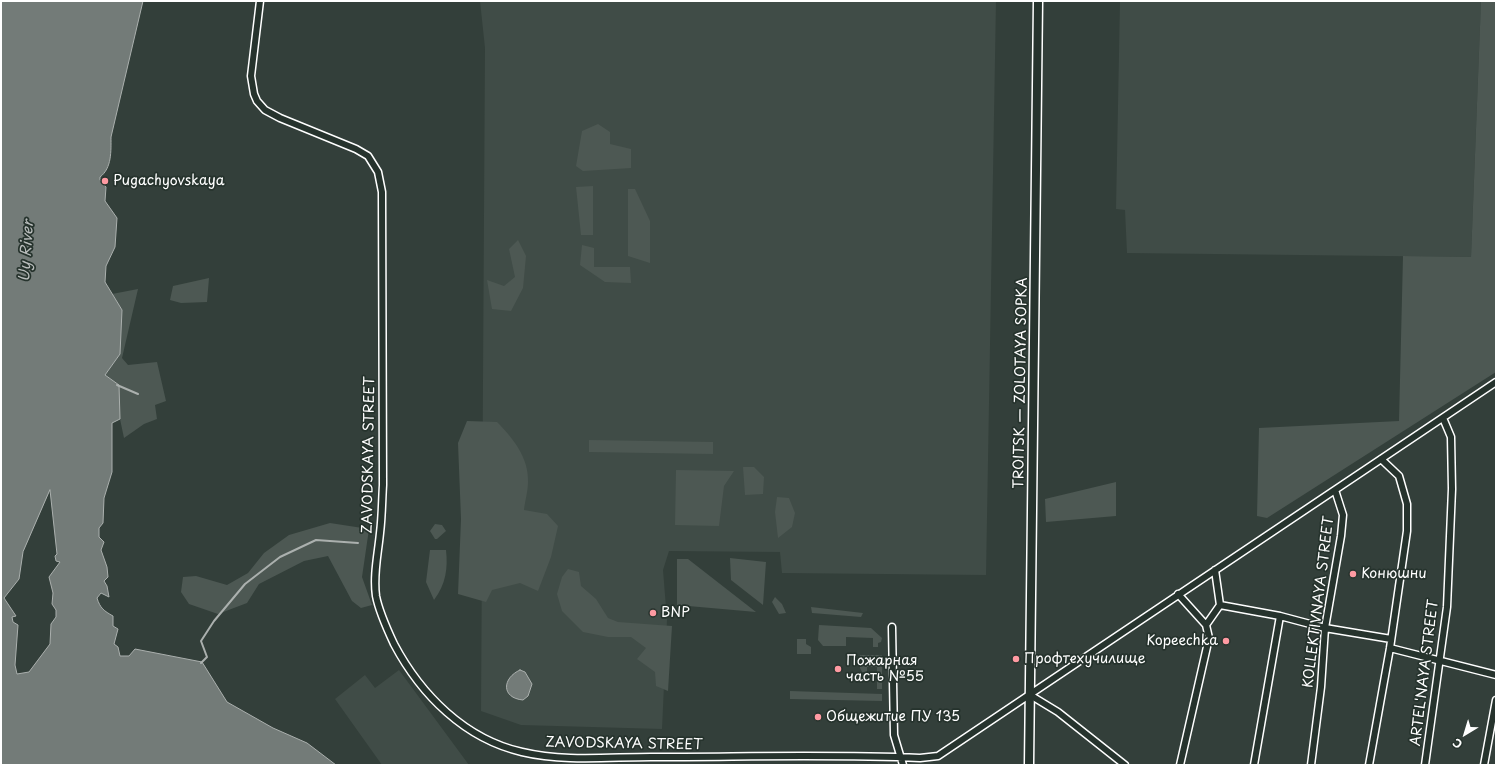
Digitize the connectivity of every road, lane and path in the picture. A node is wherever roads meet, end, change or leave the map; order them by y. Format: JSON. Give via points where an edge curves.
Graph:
{"nodes":[{"id":1,"x":260,"y":1,"type":"edge"},
{"id":2,"x":1038,"y":1,"type":"edge"},
{"id":3,"x":1496,"y":382,"type":"edge"},
{"id":4,"x":1443,"y":418,"type":"junction"},
{"id":5,"x":1381,"y":459,"type":"junction"},
{"id":6,"x":1335,"y":490,"type":"junction"},
{"id":7,"x":1215,"y":570,"type":"junction"},
{"id":8,"x":1178,"y":594,"type":"junction"},
{"id":9,"x":1220,"y":604,"type":"junction"},
{"id":10,"x":1280,"y":616,"type":"junction"},
{"id":11,"x":1206,"y":625,"type":"junction"},
{"id":12,"x":892,"y":627,"type":"dead end"},
{"id":13,"x":1325,"y":628,"type":"junction"},
{"id":14,"x":1391,"y":639,"type":"junction"},
{"id":15,"x":1390,"y":648,"type":"junction"},
{"id":16,"x":1439,"y":659,"type":"junction"},
{"id":17,"x":1496,"y":674,"type":"edge"},
{"id":18,"x":1030,"y":695,"type":"junction"},
{"id":19,"x":1496,"y":700,"type":"edge"},
{"id":20,"x":901,"y":757,"type":"junction"},
{"id":21,"x":905,"y":765,"type":"edge"},
{"id":22,"x":1029,"y":765,"type":"edge"},
{"id":23,"x":1125,"y":765,"type":"edge"},
{"id":24,"x":1180,"y":765,"type":"edge"},
{"id":25,"x":1254,"y":765,"type":"edge"},
{"id":26,"x":1311,"y":765,"type":"edge"},
{"id":27,"x":1369,"y":765,"type":"edge"},
{"id":28,"x":1426,"y":765,"type":"edge"},
{"id":29,"x":1484,"y":765,"type":"edge"}],
"edges":[{"from":1,"to":20,"type":"street","name":"ZAVODSKAYA STREET","via":[[251,76],[257,101],[265,110],[280,118],[368,156],[378,172],[382,192],[383,485],[382,522],[374,582],[381,615],[391,636],[403,660],[428,694],[447,713],[485,738],[538,755]]},
{"from":2,"to":18,"type":"street","name":"TROITSK — ZOLOTAYA SOPKA"},
{"from":3,"to":4,"type":"street","name":"ZAVODSKAYA STREET"},
{"from":4,"to":5,"type":"street","name":"ZAVODSKAYA STREET"},
{"from":4,"to":16,"type":"street","name":"ARTEL'NAYA STREET","via":[[1451,437],[1452,489],[1445,634]]},
{"from":5,"to":6,"type":"street","name":"ZAVODSKAYA STREET"},
{"from":5,"to":14,"type":"street","via":[[1399,476],[1407,504],[1407,531]]},
{"from":6,"to":7,"type":"street","name":"ZAVODSKAYA STREET"},
{"from":6,"to":13,"type":"street","name":"KOLLEKTIVNAYA STREET","via":[[1343,515]]},
{"from":7,"to":8,"type":"street","name":"ZAVODSKAYA STREET"},
{"from":7,"to":9,"type":"street"},
{"from":8,"to":11,"type":"street"},
{"from":8,"to":18,"type":"street","name":"ZAVODSKAYA STREET"},
{"from":9,"to":10,"type":"street"},
{"from":9,"to":11,"type":"street"},
{"from":10,"to":13,"type":"street"},
{"from":10,"to":25,"type":"street"},
{"from":11,"to":24,"type":"street","via":[[1209,638]]},
{"from":12,"to":20,"type":"street","via":[[894,735]]},
{"from":13,"to":14,"type":"street"},
{"from":13,"to":26,"type":"street","name":"KOLLEKTIVNAYA STREET","via":[[1321,687]]},
{"from":14,"to":15,"type":"street"},
{"from":15,"to":16,"type":"street"},
{"from":15,"to":27,"type":"street"},
{"from":16,"to":17,"type":"street"},
{"from":16,"to":28,"type":"street","name":"ARTEL'NAYA STREET"},
{"from":18,"to":20,"type":"street","name":"ZAVODSKAYA STREET","via":[[938,756]]},
{"from":18,"to":22,"type":"street","name":"TROITSK — ZOLOTAYA SOPKA"},
{"from":18,"to":23,"type":"street","via":[[1058,712]]},
{"from":19,"to":29,"type":"street"},
{"from":20,"to":21,"type":"street"}]}
